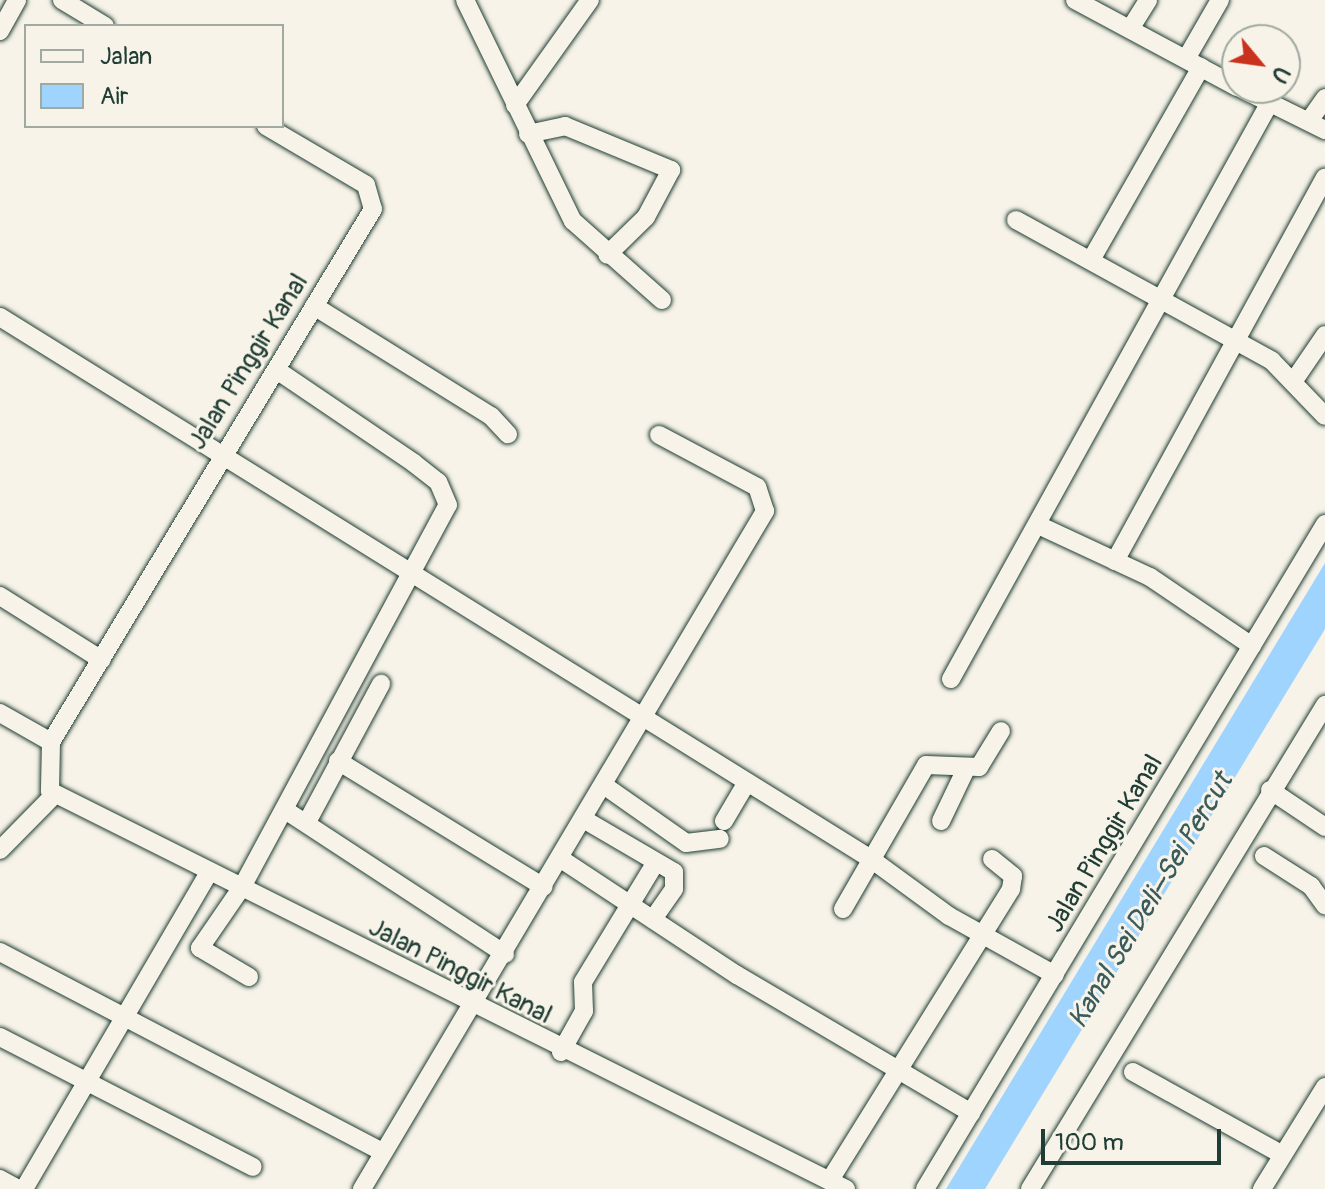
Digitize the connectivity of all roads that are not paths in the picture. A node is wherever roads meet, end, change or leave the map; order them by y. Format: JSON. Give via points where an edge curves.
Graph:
{"nodes":[{"id":1,"x":17,"y":0,"type":"edge"},
{"id":2,"x":62,"y":0,"type":"edge"},
{"id":3,"x":465,"y":0,"type":"edge"},
{"id":4,"x":590,"y":0,"type":"edge"},
{"id":5,"x":1075,"y":0,"type":"edge"},
{"id":6,"x":1148,"y":0,"type":"edge"},
{"id":7,"x":1220,"y":0,"type":"edge"},
{"id":8,"x":102,"y":24,"type":"edge"},
{"id":9,"x":1130,"y":29,"type":"junction"},
{"id":10,"x":0,"y":31,"type":"edge"},
{"id":11,"x":1193,"y":63,"type":"junction"},
{"id":12,"x":1221,"y":78,"type":"edge"},
{"id":13,"x":1325,"y":98,"type":"edge"},
{"id":14,"x":1269,"y":104,"type":"joint"},
{"id":15,"x":515,"y":105,"type":"junction"},
{"id":16,"x":1317,"y":126,"type":"edge"},
{"id":17,"x":269,"y":128,"type":"edge"},
{"id":18,"x":528,"y":134,"type":"junction"},
{"id":19,"x":1325,"y":178,"type":"edge"},
{"id":20,"x":1016,"y":220,"type":"dead end"},
{"id":21,"x":607,"y":255,"type":"junction"},
{"id":22,"x":1091,"y":260,"type":"junction"},
{"id":23,"x":1161,"y":295,"type":"junction"},
{"id":24,"x":662,"y":300,"type":"dead end"},
{"id":25,"x":314,"y":306,"type":"junction"},
{"id":26,"x":0,"y":317,"type":"edge"},
{"id":27,"x":1325,"y":335,"type":"edge"},
{"id":28,"x":1232,"y":337,"type":"junction"},
{"id":29,"x":278,"y":371,"type":"junction"},
{"id":30,"x":1295,"y":379,"type":"junction"},
{"id":31,"x":1325,"y":416,"type":"edge"},
{"id":32,"x":508,"y":434,"type":"dead end"},
{"id":33,"x":659,"y":435,"type":"dead end"},
{"id":34,"x":223,"y":451,"type":"junction"},
{"id":35,"x":1325,"y":524,"type":"edge"},
{"id":36,"x":1038,"y":525,"type":"junction"},
{"id":37,"x":1115,"y":561,"type":"junction"},
{"id":38,"x":415,"y":576,"type":"junction"},
{"id":39,"x":0,"y":596,"type":"edge"},
{"id":40,"x":1252,"y":646,"type":"junction"},
{"id":41,"x":102,"y":660,"type":"junction"},
{"id":42,"x":951,"y":679,"type":"dead end"},
{"id":43,"x":381,"y":684,"type":"dead end"},
{"id":44,"x":1325,"y":705,"type":"edge"},
{"id":45,"x":0,"y":713,"type":"edge"},
{"id":46,"x":643,"y":719,"type":"junction"},
{"id":47,"x":1001,"y":731,"type":"dead end"},
{"id":48,"x":1317,"y":735,"type":"edge"},
{"id":49,"x":51,"y":742,"type":"junction"},
{"id":50,"x":338,"y":761,"type":"junction"},
{"id":51,"x":965,"y":771,"type":"junction"},
{"id":52,"x":747,"y":782,"type":"junction"},
{"id":53,"x":605,"y":786,"type":"junction"},
{"id":54,"x":1270,"y":790,"type":"junction"},
{"id":55,"x":54,"y":795,"type":"junction"},
{"id":56,"x":285,"y":810,"type":"junction"},
{"id":57,"x":585,"y":820,"type":"junction"},
{"id":58,"x":941,"y":821,"type":"dead end"},
{"id":59,"x":307,"y":822,"type":"junction"},
{"id":60,"x":1325,"y":827,"type":"edge"},
{"id":61,"x":0,"y":850,"type":"edge"},
{"id":62,"x":1264,"y":856,"type":"dead end"},
{"id":63,"x":561,"y":859,"type":"junction"},
{"id":64,"x":871,"y":859,"type":"junction"},
{"id":65,"x":992,"y":859,"type":"dead end"},
{"id":66,"x":656,"y":862,"type":"junction"},
{"id":67,"x":210,"y":871,"type":"junction"},
{"id":68,"x":242,"y":887,"type":"junction"},
{"id":69,"x":544,"y":887,"type":"junction"},
{"id":70,"x":630,"y":904,"type":"junction"},
{"id":71,"x":1325,"y":905,"type":"edge"},
{"id":72,"x":843,"y":909,"type":"dead end"},
{"id":73,"x":653,"y":919,"type":"junction"},
{"id":74,"x":982,"y":934,"type":"junction"},
{"id":75,"x":0,"y":952,"type":"edge"},
{"id":76,"x":505,"y":954,"type":"junction"},
{"id":77,"x":1055,"y":975,"type":"junction"},
{"id":78,"x":249,"y":977,"type":"dead end"},
{"id":79,"x":473,"y":1006,"type":"junction"},
{"id":80,"x":129,"y":1016,"type":"junction"},
{"id":81,"x":0,"y":1037,"type":"edge"},
{"id":82,"x":561,"y":1052,"type":"junction"},
{"id":83,"x":895,"y":1070,"type":"junction"},
{"id":84,"x":1133,"y":1072,"type":"dead end"},
{"id":85,"x":88,"y":1086,"type":"junction"},
{"id":86,"x":1325,"y":1087,"type":"edge"},
{"id":87,"x":971,"y":1113,"type":"junction"},
{"id":88,"x":1319,"y":1114,"type":"edge"},
{"id":89,"x":383,"y":1152,"type":"junction"},
{"id":90,"x":1283,"y":1155,"type":"junction"},
{"id":91,"x":253,"y":1167,"type":"dead end"},
{"id":92,"x":0,"y":1179,"type":"edge"},
{"id":93,"x":838,"y":1185,"type":"edge"},
{"id":94,"x":21,"y":1189,"type":"edge"},
{"id":95,"x":362,"y":1189,"type":"edge"},
{"id":96,"x":925,"y":1189,"type":"edge"},
{"id":97,"x":1030,"y":1189,"type":"edge"},
{"id":98,"x":1262,"y":1189,"type":"edge"}],
"edges":[{"from":1,"to":10,"type":"street"},
{"from":2,"to":8,"type":"street"},
{"from":3,"to":15,"type":"street"},
{"from":4,"to":15,"type":"street"},
{"from":5,"to":9,"type":"street"},
{"from":6,"to":9,"type":"street"},
{"from":7,"to":11,"type":"street"},
{"from":9,"to":11,"type":"street"},
{"from":11,"to":12,"type":"street"},
{"from":11,"to":22,"type":"street"},
{"from":13,"to":16,"type":"street"},
{"from":14,"to":16,"type":"street"},
{"from":14,"to":23,"type":"street"},
{"from":15,"to":18,"type":"street"},
{"from":17,"to":25,"type":"street","name":"Jalan Pinggir Kanal","via":[[371,191],[371,214]]},
{"from":18,"to":21,"type":"street","via":[[573,221]]},
{"from":18,"to":21,"type":"street","via":[[565,126],[671,170],[646,217]]},
{"from":19,"to":28,"type":"street"},
{"from":20,"to":22,"type":"street"},
{"from":21,"to":24,"type":"street"},
{"from":22,"to":23,"type":"street"},
{"from":23,"to":28,"type":"street"},
{"from":23,"to":36,"type":"street"},
{"from":25,"to":29,"type":"street","name":"Jalan Pinggir Kanal"},
{"from":25,"to":32,"type":"street","via":[[491,416]]},
{"from":26,"to":34,"type":"street"},
{"from":27,"to":30,"type":"street"},
{"from":28,"to":30,"type":"street"},
{"from":28,"to":37,"type":"street"},
{"from":29,"to":34,"type":"street","name":"Jalan Pinggir Kanal"},
{"from":29,"to":38,"type":"street","via":[[414,463],[446,494],[444,520]]},
{"from":30,"to":31,"type":"street"},
{"from":33,"to":46,"type":"street","via":[[757,487],[766,503]]},
{"from":34,"to":38,"type":"street"},
{"from":34,"to":41,"type":"street","name":"Jalan Pinggir Kanal"},
{"from":35,"to":40,"type":"street","name":"Jalan Pinggir Kanal"},
{"from":36,"to":37,"type":"street"},
{"from":36,"to":42,"type":"street"},
{"from":37,"to":40,"type":"street"},
{"from":38,"to":46,"type":"street"},
{"from":38,"to":56,"type":"street"},
{"from":39,"to":41,"type":"street"},
{"from":40,"to":77,"type":"street","name":"Jalan Pinggir Kanal"},
{"from":41,"to":49,"type":"street","name":"Jalan Pinggir Kanal"},
{"from":43,"to":50,"type":"street"},
{"from":44,"to":48,"type":"street"},
{"from":45,"to":49,"type":"street"},
{"from":46,"to":52,"type":"street"},
{"from":46,"to":53,"type":"street"},
{"from":47,"to":51,"type":"street","via":[[979,767]]},
{"from":48,"to":54,"type":"street"},
{"from":49,"to":55,"type":"street"},
{"from":50,"to":59,"type":"street"},
{"from":50,"to":69,"type":"street"},
{"from":51,"to":58,"type":"street"},
{"from":51,"to":64,"type":"street","via":[[935,760],[926,765]]},
{"from":52,"to":53,"type":"street","via":[[722,830],[686,843]]},
{"from":52,"to":64,"type":"street"},
{"from":53,"to":57,"type":"street"},
{"from":54,"to":60,"type":"street"},
{"from":54,"to":97,"type":"street"},
{"from":55,"to":61,"type":"street"},
{"from":55,"to":67,"type":"street","name":"Jalan Pinggir Kanal"},
{"from":56,"to":59,"type":"street"},
{"from":56,"to":68,"type":"street"},
{"from":57,"to":63,"type":"street"},
{"from":57,"to":66,"type":"street"},
{"from":59,"to":76,"type":"street"},
{"from":62,"to":71,"type":"street","via":[[1311,886]]},
{"from":63,"to":69,"type":"street"},
{"from":63,"to":70,"type":"street"},
{"from":64,"to":72,"type":"street"},
{"from":64,"to":74,"type":"street"},
{"from":65,"to":74,"type":"street","via":[[1013,880]]},
{"from":66,"to":70,"type":"street"},
{"from":66,"to":73,"type":"street","via":[[677,879]]},
{"from":67,"to":68,"type":"street","name":"Jalan Pinggir Kanal"},
{"from":67,"to":80,"type":"street"},
{"from":68,"to":78,"type":"street","via":[[200,948]]},
{"from":68,"to":79,"type":"street","name":"Jalan Pinggir Kanal"},
{"from":69,"to":76,"type":"street"},
{"from":70,"to":73,"type":"street"},
{"from":70,"to":82,"type":"street","via":[[583,982],[584,1011]]},
{"from":73,"to":83,"type":"street"},
{"from":74,"to":77,"type":"street"},
{"from":74,"to":83,"type":"street"},
{"from":75,"to":80,"type":"street"},
{"from":76,"to":79,"type":"street"},
{"from":77,"to":87,"type":"street","name":"Jalan Pinggir Kanal"},
{"from":79,"to":82,"type":"street","name":"Jalan Pinggir Kanal"},
{"from":79,"to":89,"type":"street"},
{"from":80,"to":85,"type":"street"},
{"from":80,"to":89,"type":"street"},
{"from":81,"to":85,"type":"street"},
{"from":82,"to":93,"type":"street","name":"Jalan Pinggir Kanal"},
{"from":83,"to":87,"type":"street"},
{"from":83,"to":93,"type":"street"},
{"from":84,"to":90,"type":"street"},
{"from":85,"to":91,"type":"street"},
{"from":85,"to":94,"type":"street"},
{"from":86,"to":88,"type":"street"},
{"from":87,"to":96,"type":"street","name":"Jalan Pinggir Kanal"},
{"from":88,"to":90,"type":"street"},
{"from":89,"to":95,"type":"street"},
{"from":90,"to":98,"type":"street"},
{"from":92,"to":94,"type":"street"}]}
